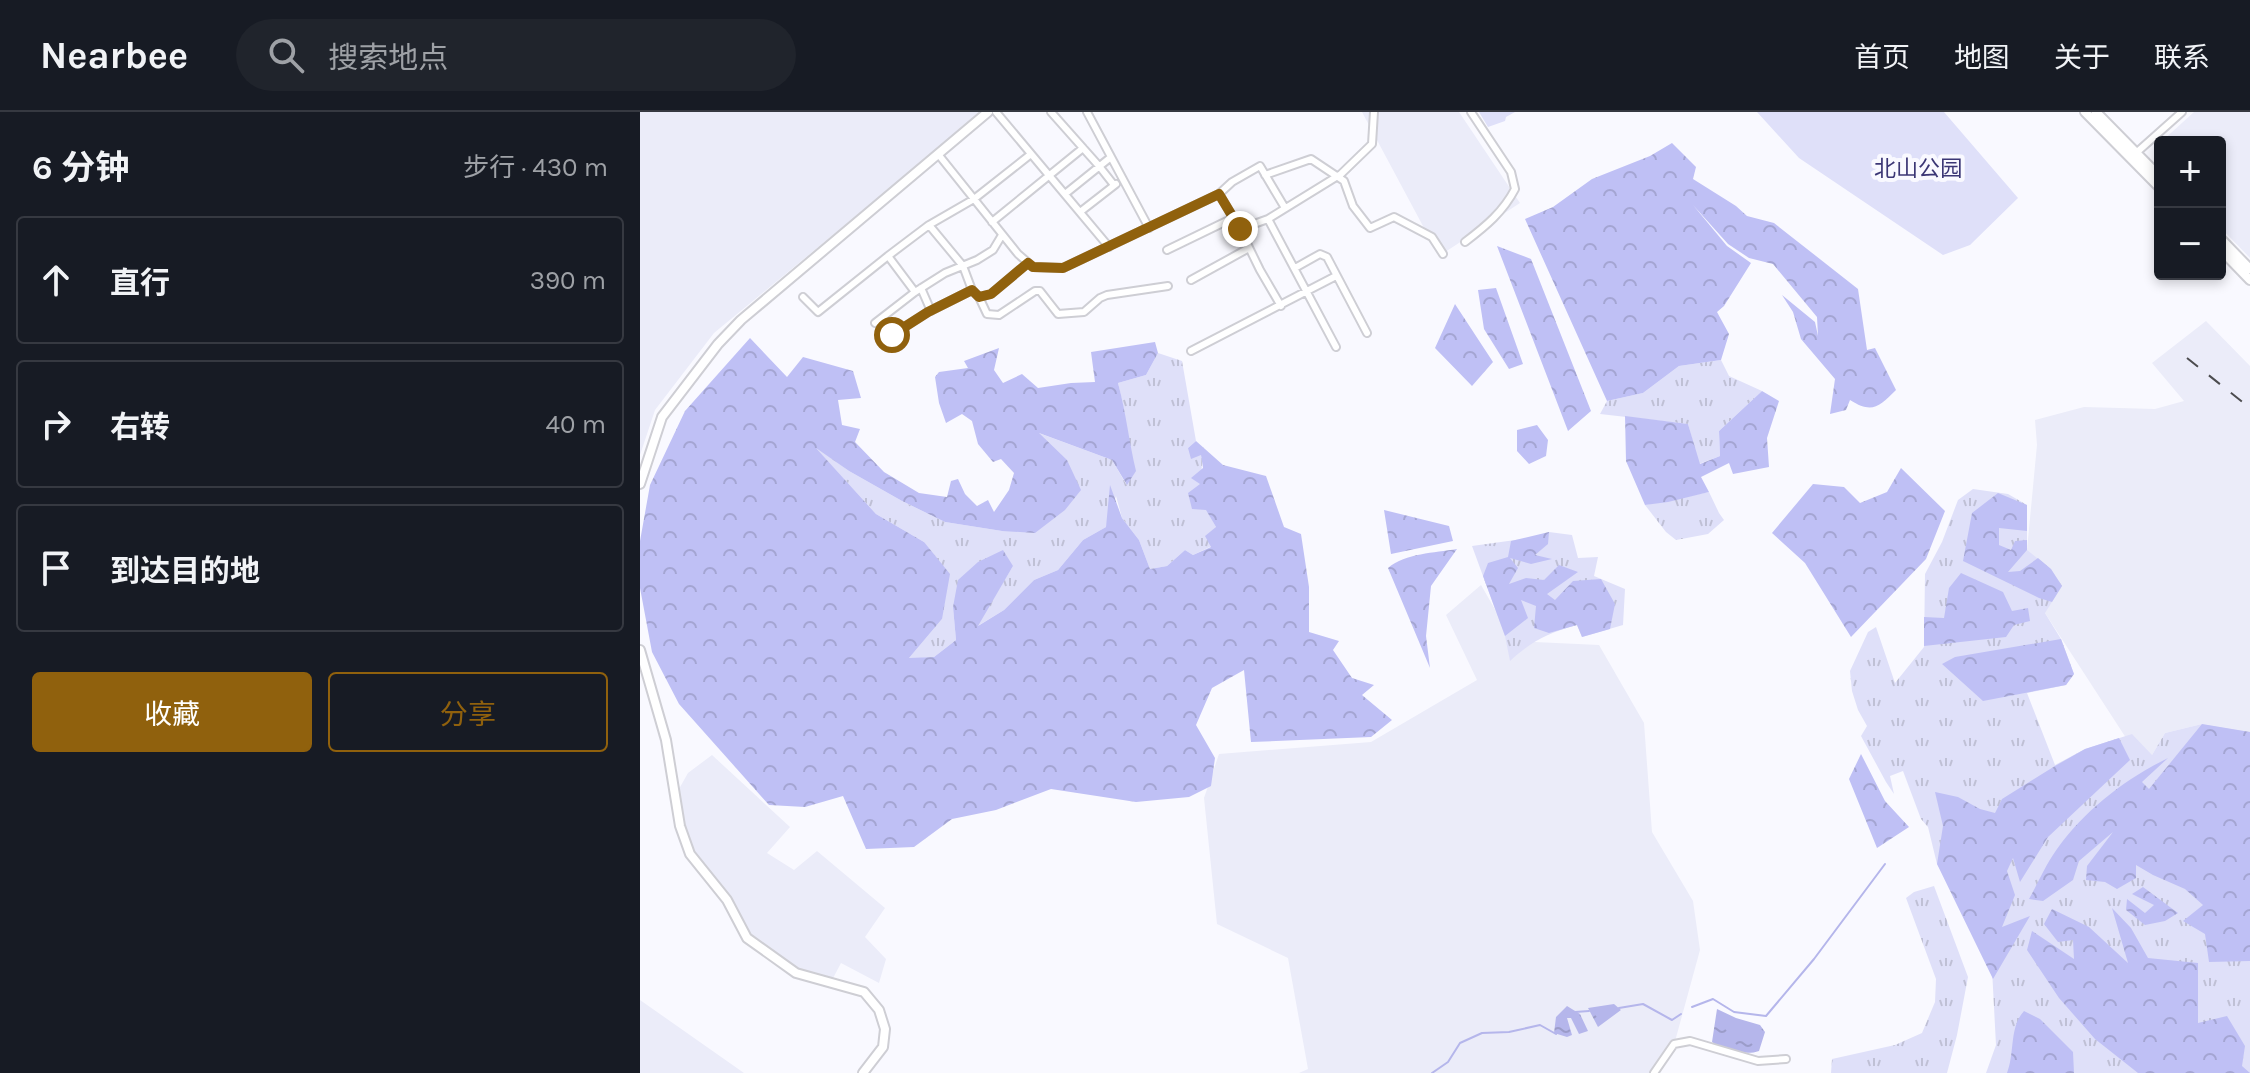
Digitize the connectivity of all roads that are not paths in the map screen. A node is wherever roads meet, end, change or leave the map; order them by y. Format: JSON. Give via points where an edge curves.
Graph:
{"nodes":[{"id":1,"x":988,"y":112,"type":"edge"},
{"id":2,"x":996,"y":112,"type":"edge"},
{"id":3,"x":1051,"y":112,"type":"edge"},
{"id":4,"x":1087,"y":112,"type":"edge"},
{"id":5,"x":1374,"y":112,"type":"edge"},
{"id":6,"x":1471,"y":112,"type":"edge"},
{"id":7,"x":2085,"y":112,"type":"edge"},
{"id":8,"x":2096,"y":112,"type":"edge"},
{"id":9,"x":2182,"y":112,"type":"edge"},
{"id":10,"x":1083,"y":148,"type":"junction"},
{"id":11,"x":2136,"y":153,"type":"junction"},
{"id":12,"x":938,"y":154,"type":"junction"},
{"id":13,"x":1031,"y":154,"type":"junction"},
{"id":14,"x":1111,"y":157,"type":"junction"},
{"id":15,"x":1099,"y":166,"type":"junction"},
{"id":16,"x":2154,"y":171,"type":"edge"},
{"id":17,"x":1265,"y":175,"type":"junction"},
{"id":18,"x":1050,"y":176,"type":"junction"},
{"id":19,"x":1337,"y":176,"type":"junction"},
{"id":20,"x":1122,"y":179,"type":"junction"},
{"id":21,"x":2154,"y":182,"type":"edge"},
{"id":22,"x":1114,"y":185,"type":"junction"},
{"id":23,"x":1065,"y":194,"type":"junction"},
{"id":24,"x":1219,"y":194,"type":"junction"},
{"id":25,"x":974,"y":199,"type":"junction"},
{"id":26,"x":1285,"y":208,"type":"junction"},
{"id":27,"x":1080,"y":212,"type":"junction"},
{"id":28,"x":1233,"y":218,"type":"junction"},
{"id":29,"x":1268,"y":219,"type":"junction"},
{"id":30,"x":992,"y":222,"type":"junction"},
{"id":31,"x":929,"y":225,"type":"junction"},
{"id":32,"x":1149,"y":228,"type":"junction"},
{"id":33,"x":1240,"y":229,"type":"junction"},
{"id":34,"x":1002,"y":235,"type":"junction"},
{"id":35,"x":1465,"y":242,"type":"dead end"},
{"id":36,"x":2226,"y":244,"type":"edge"},
{"id":37,"x":1109,"y":247,"type":"junction"},
{"id":38,"x":1249,"y":248,"type":"junction"},
{"id":39,"x":1167,"y":250,"type":"dead end"},
{"id":40,"x":1443,"y":254,"type":"dead end"},
{"id":41,"x":2226,"y":255,"type":"edge"},
{"id":42,"x":888,"y":256,"type":"junction"},
{"id":43,"x":1028,"y":263,"type":"junction"},
{"id":44,"x":963,"y":266,"type":"junction"},
{"id":45,"x":1295,"y":268,"type":"junction"},
{"id":46,"x":2250,"y":269,"type":"edge"},
{"id":47,"x":1336,"y":276,"type":"junction"},
{"id":48,"x":1191,"y":280,"type":"dead end"},
{"id":49,"x":2250,"y":280,"type":"edge"},
{"id":50,"x":1168,"y":286,"type":"dead end"},
{"id":51,"x":918,"y":290,"type":"junction"},
{"id":52,"x":972,"y":290,"type":"junction"},
{"id":53,"x":1307,"y":292,"type":"junction"},
{"id":54,"x":803,"y":297,"type":"dead end"},
{"id":55,"x":979,"y":297,"type":"junction"},
{"id":56,"x":1281,"y":306,"type":"junction"},
{"id":57,"x":931,"y":311,"type":"junction"},
{"id":58,"x":875,"y":323,"type":"dead end"},
{"id":59,"x":1367,"y":333,"type":"dead end"},
{"id":60,"x":892,"y":335,"type":"dead end"},
{"id":61,"x":1336,"y":347,"type":"dead end"},
{"id":62,"x":1191,"y":351,"type":"dead end"},
{"id":63,"x":640,"y":484,"type":"edge"},
{"id":64,"x":640,"y":650,"type":"edge"},
{"id":65,"x":1786,"y":1059,"type":"dead end"},
{"id":66,"x":863,"y":1073,"type":"edge"},
{"id":67,"x":1654,"y":1073,"type":"edge"}],
"edges":[{"from":1,"to":12,"type":"street"},
{"from":2,"to":13,"type":"street"},
{"from":3,"to":10,"type":"street"},
{"from":4,"to":14,"type":"street"},
{"from":5,"to":19,"type":"street","via":[[1372,144]]},
{"from":6,"to":35,"type":"street","via":[[1511,172],[1515,189],[1507,205]]},
{"from":7,"to":21,"type":"street"},
{"from":8,"to":11,"type":"street"},
{"from":9,"to":11,"type":"street"},
{"from":10,"to":15,"type":"street"},
{"from":10,"to":18,"type":"street"},
{"from":11,"to":16,"type":"street"},
{"from":12,"to":25,"type":"street"},
{"from":12,"to":63,"type":"street","via":[[718,344],[662,417]]},
{"from":13,"to":18,"type":"street"},
{"from":13,"to":25,"type":"street"},
{"from":14,"to":15,"type":"street"},
{"from":14,"to":20,"type":"street"},
{"from":15,"to":22,"type":"street"},
{"from":15,"to":23,"type":"street"},
{"from":17,"to":19,"type":"street","via":[[1311,159]]},
{"from":17,"to":24,"type":"street","via":[[1260,166]]},
{"from":17,"to":26,"type":"street"},
{"from":18,"to":23,"type":"street"},
{"from":18,"to":30,"type":"street"},
{"from":19,"to":26,"type":"street"},
{"from":19,"to":40,"type":"street","via":[[1370,228],[1394,217],[1432,237]]},
{"from":20,"to":22,"type":"street"},
{"from":20,"to":32,"type":"street"},
{"from":22,"to":27,"type":"street"},
{"from":23,"to":27,"type":"street"},
{"from":24,"to":28,"type":"street"},
{"from":24,"to":32,"type":"street"},
{"from":25,"to":30,"type":"street"},
{"from":25,"to":31,"type":"street"},
{"from":26,"to":29,"type":"street"},
{"from":27,"to":37,"type":"street"},
{"from":28,"to":33,"type":"street"},
{"from":28,"to":39,"type":"street"},
{"from":29,"to":33,"type":"street"},
{"from":29,"to":45,"type":"street"},
{"from":30,"to":34,"type":"street"},
{"from":31,"to":42,"type":"street"},
{"from":31,"to":44,"type":"street"},
{"from":32,"to":37,"type":"street"},
{"from":33,"to":38,"type":"street"},
{"from":34,"to":43,"type":"street"},
{"from":34,"to":44,"type":"street","via":[[993,250]]},
{"from":36,"to":46,"type":"street"},
{"from":37,"to":43,"type":"street","via":[[1063,268]]},
{"from":38,"to":48,"type":"street"},
{"from":38,"to":56,"type":"street"},
{"from":41,"to":49,"type":"street"},
{"from":42,"to":51,"type":"street"},
{"from":42,"to":54,"type":"street","via":[[818,312]]},
{"from":43,"to":55,"type":"street","via":[[991,294]]},
{"from":44,"to":51,"type":"street"},
{"from":44,"to":52,"type":"street"},
{"from":45,"to":47,"type":"street","via":[[1320,254]]},
{"from":45,"to":53,"type":"street"},
{"from":47,"to":53,"type":"street"},
{"from":47,"to":59,"type":"street"},
{"from":50,"to":55,"type":"street","via":[[1107,295],[1084,312],[1058,314],[1040,291],[999,315],[987,314]]},
{"from":51,"to":57,"type":"street"},
{"from":51,"to":58,"type":"street"},
{"from":52,"to":55,"type":"street"},
{"from":52,"to":57,"type":"street"},
{"from":53,"to":56,"type":"street"},
{"from":53,"to":61,"type":"street"},
{"from":56,"to":62,"type":"street"},
{"from":57,"to":60,"type":"street"},
{"from":64,"to":66,"type":"street","via":[[690,854],[727,900],[747,938],[796,973],[864,992],[879,1010],[883,1047]]},
{"from":65,"to":67,"type":"street","via":[[1758,1061],[1690,1041],[1674,1044]]}]}
